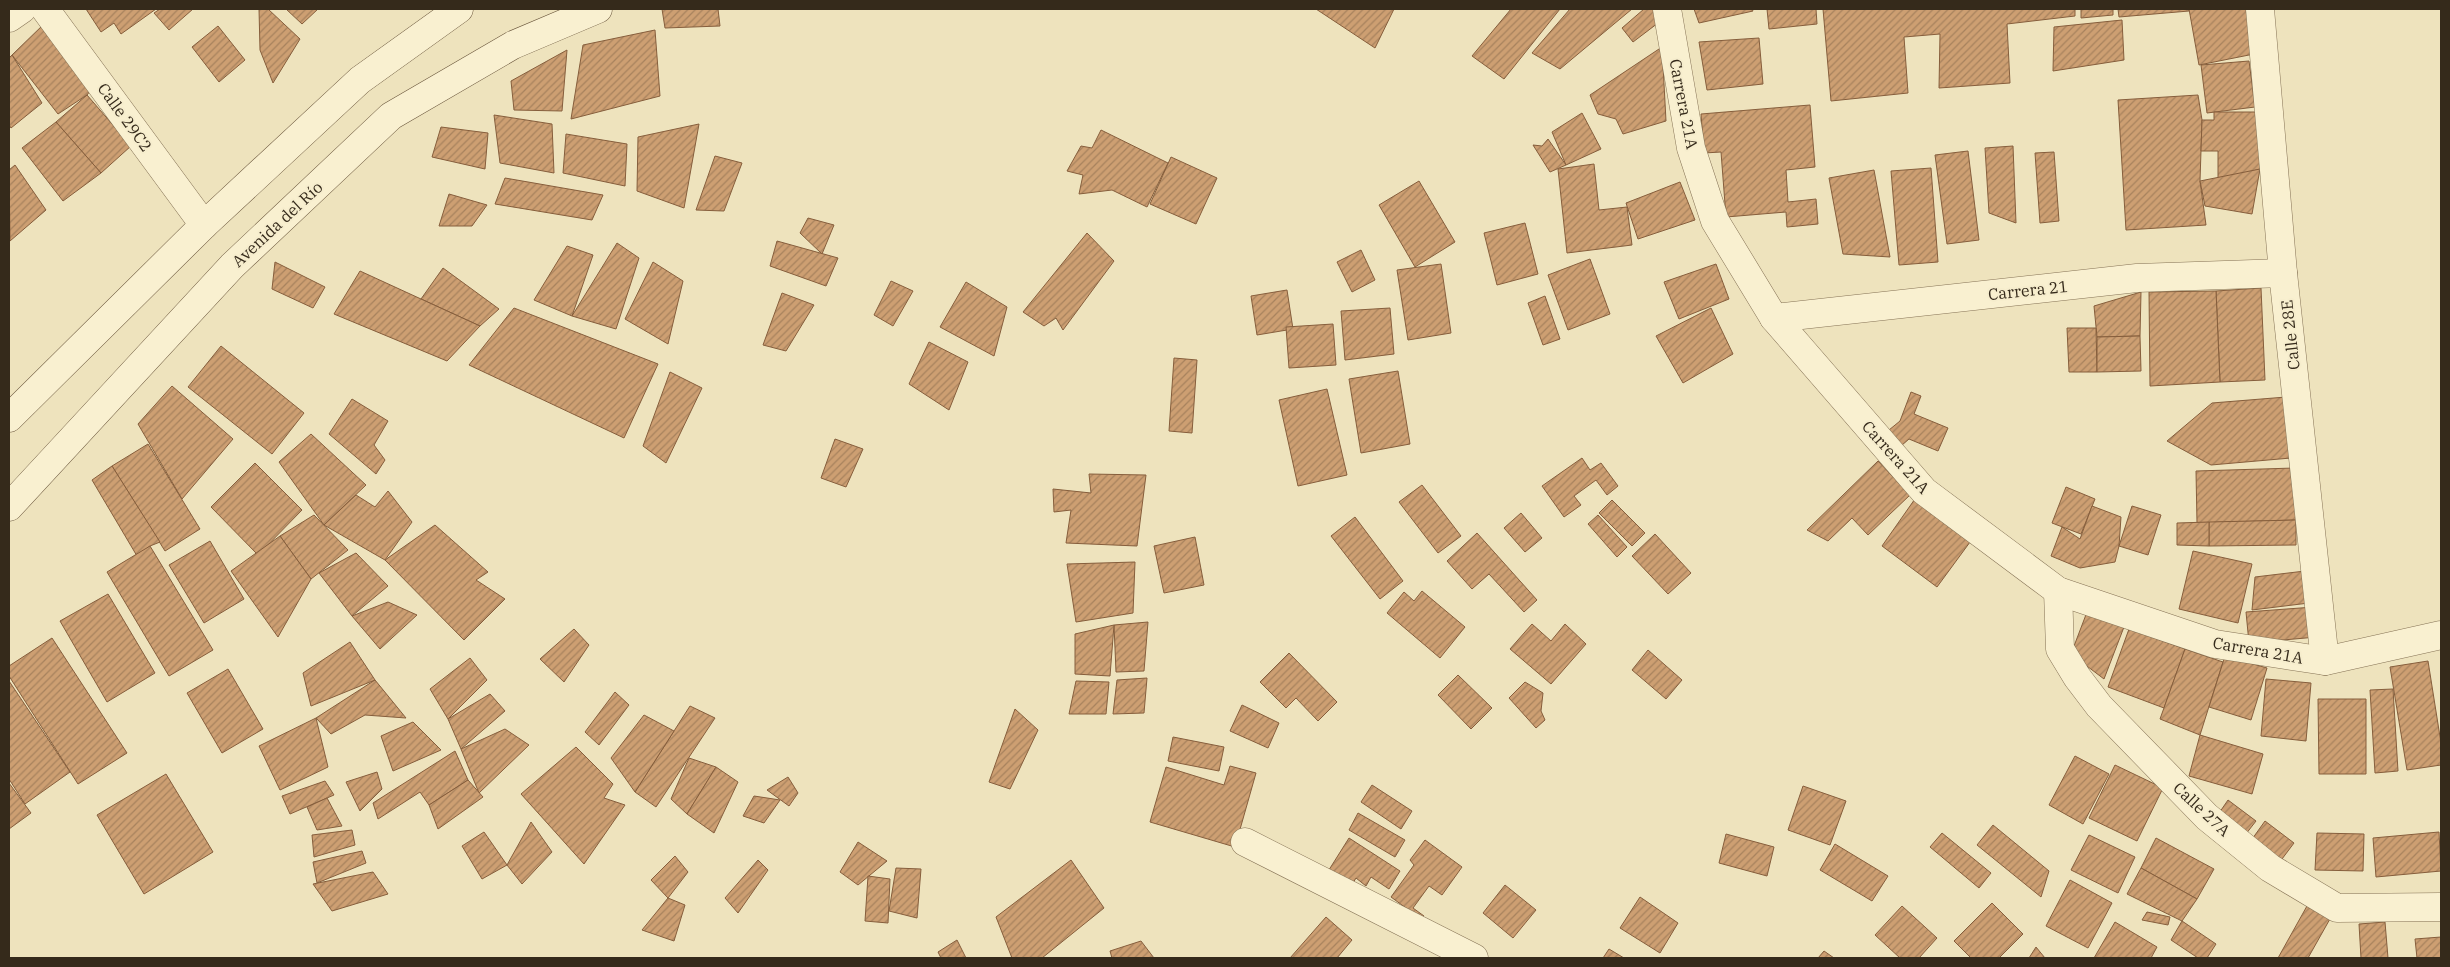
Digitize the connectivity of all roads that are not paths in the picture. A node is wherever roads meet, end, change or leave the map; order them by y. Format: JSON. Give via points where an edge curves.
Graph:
{"nodes":[{"id":1,"x":22,"y":9,"type":"edge"},
{"id":2,"x":45,"y":9,"type":"edge"},
{"id":3,"x":460,"y":9,"type":"edge"},
{"id":4,"x":598,"y":9,"type":"edge"},
{"id":5,"x":1667,"y":9,"type":"edge"},
{"id":6,"x":2260,"y":9,"type":"edge"},
{"id":7,"x":9,"y":18,"type":"edge"},
{"id":8,"x":204,"y":225,"type":"junction"},
{"id":9,"x":2283,"y":272,"type":"junction"},
{"id":10,"x":1774,"y":318,"type":"junction"},
{"id":11,"x":9,"y":418,"type":"edge"},
{"id":12,"x":9,"y":506,"type":"edge"},
{"id":13,"x":2058,"y":591,"type":"junction"},
{"id":14,"x":2441,"y":635,"type":"edge"},
{"id":15,"x":2326,"y":661,"type":"junction"},
{"id":16,"x":1245,"y":842,"type":"dead end"},
{"id":17,"x":2441,"y":907,"type":"edge"},
{"id":18,"x":1474,"y":958,"type":"edge"}],
"edges":[{"from":1,"to":7,"type":"street"},
{"from":2,"to":8,"type":"street","name":"Calle 29C2"},
{"from":3,"to":8,"type":"street","via":[[360,80]]},
{"from":4,"to":12,"type":"street","name":"Avenida del Río","via":[[513,45],[391,116],[232,266]]},
{"from":5,"to":10,"type":"street","name":"Carrera 21A","via":[[1691,148],[1715,221]]},
{"from":6,"to":9,"type":"street","name":"Calle 28E"},
{"from":8,"to":11,"type":"street"},
{"from":9,"to":10,"type":"street","name":"Carrera 21","via":[[2137,278]]},
{"from":9,"to":15,"type":"street","name":"Calle 28E"},
{"from":10,"to":13,"type":"street","name":"Carrera 21A","via":[[1924,490]]},
{"from":13,"to":15,"type":"street","name":"Carrera 21A","via":[[2215,644]]},
{"from":13,"to":17,"type":"street","name":"Calle 27A","via":[[2060,649],[2077,677],[2098,706],[2207,817],[2270,868],[2338,908]]},
{"from":14,"to":15,"type":"street","name":"Carrera 21A"},
{"from":16,"to":18,"type":"street"}]}
